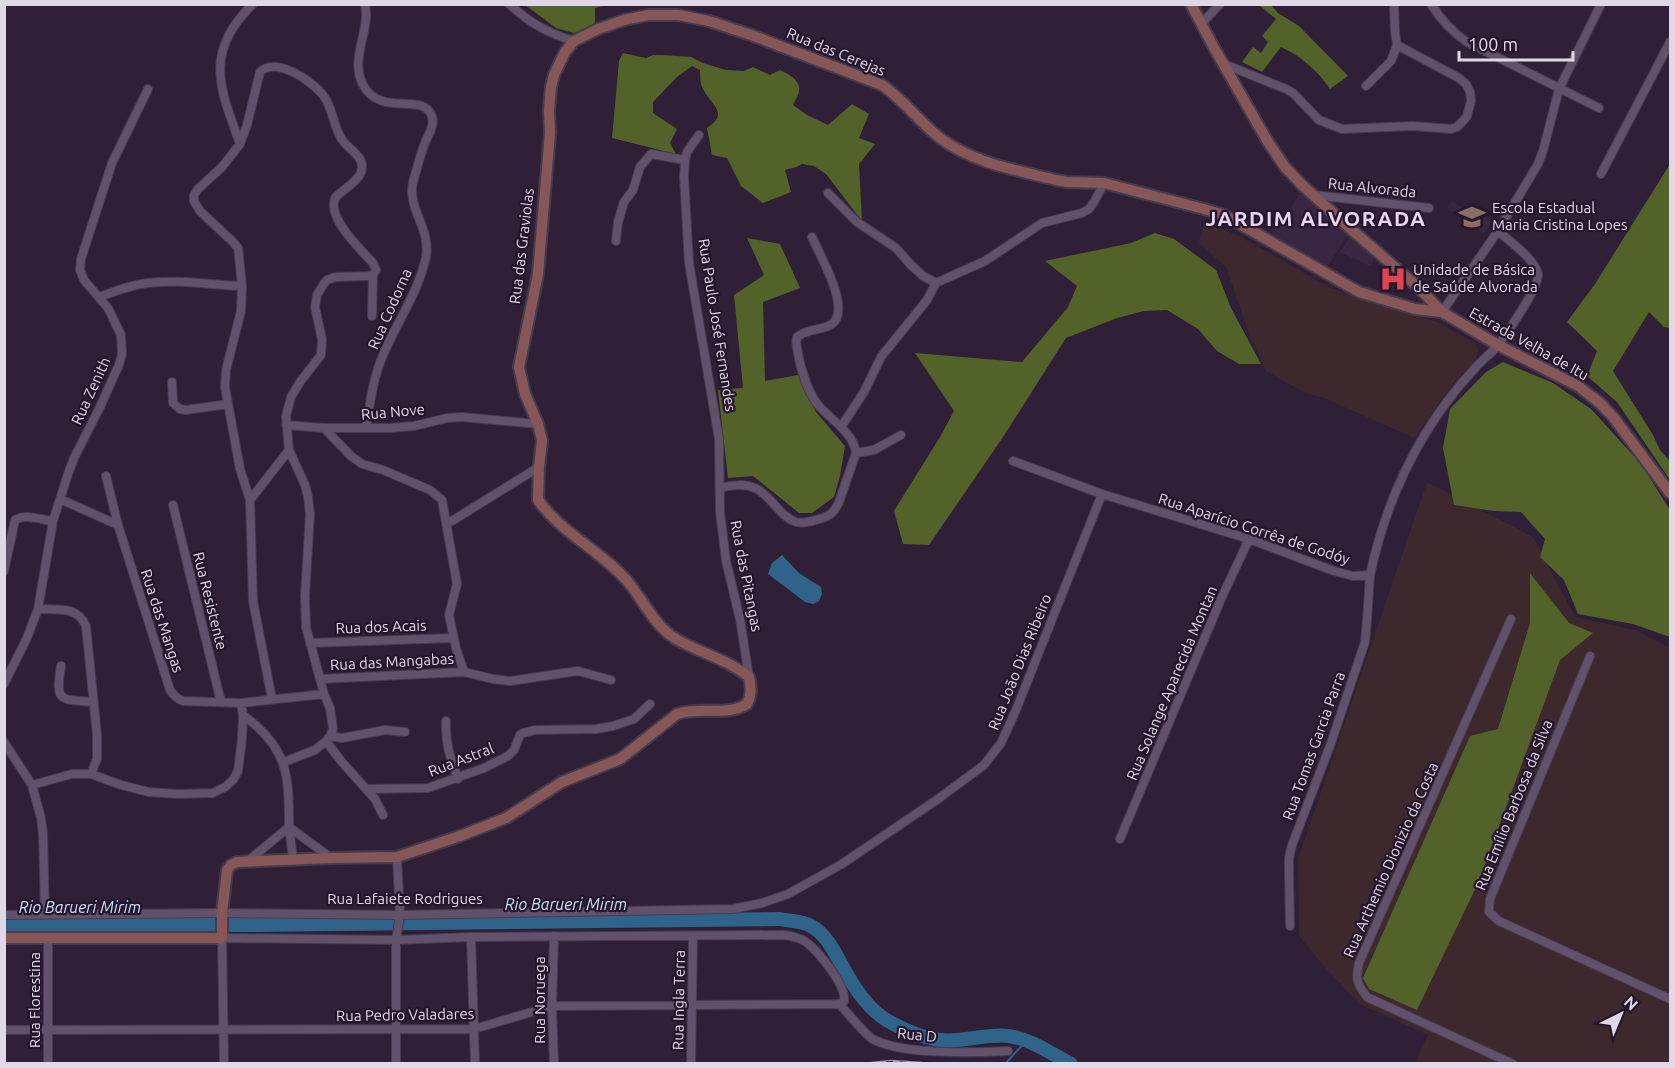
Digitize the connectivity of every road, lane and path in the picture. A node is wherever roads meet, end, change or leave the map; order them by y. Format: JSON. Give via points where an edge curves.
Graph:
{"nodes":[{"id":1,"x":253,"y":4,"type":"edge"},
{"id":2,"x":365,"y":4,"type":"edge"},
{"id":3,"x":509,"y":4,"type":"edge"},
{"id":4,"x":1191,"y":4,"type":"edge"},
{"id":5,"x":1220,"y":4,"type":"edge"},
{"id":6,"x":1394,"y":4,"type":"edge"},
{"id":7,"x":1431,"y":4,"type":"edge"},
{"id":8,"x":1601,"y":4,"type":"edge"},
{"id":9,"x":1201,"y":24,"type":"junction"},
{"id":10,"x":574,"y":41,"type":"junction"},
{"id":11,"x":1671,"y":42,"type":"edge"},
{"id":12,"x":1397,"y":45,"type":"junction"},
{"id":13,"x":1224,"y":64,"type":"junction"},
{"id":14,"x":1366,"y":86,"type":"dead end"},
{"id":15,"x":148,"y":89,"type":"dead end"},
{"id":16,"x":1559,"y":89,"type":"junction"},
{"id":17,"x":1599,"y":108,"type":"dead end"},
{"id":18,"x":699,"y":135,"type":"dead end"},
{"id":19,"x":240,"y":144,"type":"junction"},
{"id":20,"x":685,"y":160,"type":"junction"},
{"id":21,"x":1600,"y":174,"type":"dead end"},
{"id":22,"x":1104,"y":183,"type":"junction"},
{"id":23,"x":828,"y":193,"type":"dead end"},
{"id":24,"x":1313,"y":195,"type":"junction"},
{"id":25,"x":1429,"y":208,"type":"dead end"},
{"id":26,"x":1498,"y":231,"type":"junction"},
{"id":27,"x":812,"y":237,"type":"dead end"},
{"id":28,"x":616,"y":241,"type":"dead end"},
{"id":29,"x":373,"y":275,"type":"junction"},
{"id":30,"x":936,"y":283,"type":"junction"},
{"id":31,"x":242,"y":286,"type":"junction"},
{"id":32,"x":99,"y":297,"type":"junction"},
{"id":33,"x":1442,"y":312,"type":"junction"},
{"id":34,"x":372,"y":316,"type":"dead end"},
{"id":35,"x":1498,"y":345,"type":"junction"},
{"id":36,"x":172,"y":382,"type":"dead end"},
{"id":37,"x":228,"y":404,"type":"junction"},
{"id":38,"x":538,"y":424,"type":"junction"},
{"id":39,"x":286,"y":425,"type":"junction"},
{"id":40,"x":841,"y":427,"type":"junction"},
{"id":41,"x":324,"y":428,"type":"junction"},
{"id":42,"x":366,"y":428,"type":"junction"},
{"id":43,"x":901,"y":435,"type":"dead end"},
{"id":44,"x":289,"y":450,"type":"junction"},
{"id":45,"x":856,"y":453,"type":"junction"},
{"id":46,"x":1013,"y":461,"type":"dead end"},
{"id":47,"x":539,"y":467,"type":"junction"},
{"id":48,"x":106,"y":476,"type":"dead end"},
{"id":49,"x":720,"y":488,"type":"junction"},
{"id":50,"x":1671,"y":493,"type":"edge"},
{"id":51,"x":1102,"y":494,"type":"junction"},
{"id":52,"x":60,"y":499,"type":"junction"},
{"id":53,"x":250,"y":500,"type":"junction"},
{"id":54,"x":173,"y":505,"type":"dead end"},
{"id":55,"x":53,"y":521,"type":"junction"},
{"id":56,"x":447,"y":524,"type":"junction"},
{"id":57,"x":118,"y":525,"type":"junction"},
{"id":58,"x":1249,"y":539,"type":"junction"},
{"id":59,"x":4,"y":571,"type":"edge"},
{"id":60,"x":1370,"y":575,"type":"junction"},
{"id":61,"x":38,"y":609,"type":"junction"},
{"id":62,"x":1512,"y":619,"type":"dead end"},
{"id":63,"x":453,"y":638,"type":"junction"},
{"id":64,"x":309,"y":643,"type":"junction"},
{"id":65,"x":1590,"y":656,"type":"dead end"},
{"id":66,"x":61,"y":666,"type":"dead end"},
{"id":67,"x":464,"y":672,"type":"junction"},
{"id":68,"x":749,"y":677,"type":"junction"},
{"id":69,"x":321,"y":679,"type":"junction"},
{"id":70,"x":612,"y":680,"type":"dead end"},
{"id":71,"x":4,"y":684,"type":"edge"},
{"id":72,"x":324,"y":694,"type":"junction"},
{"id":73,"x":272,"y":699,"type":"junction"},
{"id":74,"x":93,"y":702,"type":"junction"},
{"id":75,"x":221,"y":702,"type":"junction"},
{"id":76,"x":241,"y":703,"type":"junction"},
{"id":77,"x":650,"y":704,"type":"dead end"},
{"id":78,"x":243,"y":716,"type":"junction"},
{"id":79,"x":446,"y":720,"type":"dead end"},
{"id":80,"x":405,"y":732,"type":"dead end"},
{"id":81,"x":328,"y":739,"type":"junction"},
{"id":82,"x":6,"y":745,"type":"edge"},
{"id":83,"x":4,"y":757,"type":"edge"},
{"id":84,"x":284,"y":762,"type":"junction"},
{"id":85,"x":91,"y":774,"type":"junction"},
{"id":86,"x":458,"y":779,"type":"junction"},
{"id":87,"x":32,"y":785,"type":"junction"},
{"id":88,"x":368,"y":789,"type":"junction"},
{"id":89,"x":383,"y":815,"type":"dead end"},
{"id":90,"x":289,"y":827,"type":"junction"},
{"id":91,"x":1120,"y":839,"type":"dead end"},
{"id":92,"x":397,"y":857,"type":"junction"},
{"id":93,"x":331,"y":858,"type":"junction"},
{"id":94,"x":293,"y":860,"type":"junction"},
{"id":95,"x":247,"y":862,"type":"junction"},
{"id":96,"x":801,"y":886,"type":"joint"},
{"id":97,"x":45,"y":914,"type":"junction"},
{"id":98,"x":4,"y":915,"type":"edge"},
{"id":99,"x":222,"y":916,"type":"junction"},
{"id":100,"x":399,"y":918,"type":"junction"},
{"id":101,"x":1290,"y":926,"type":"dead end"},
{"id":102,"x":222,"y":935,"type":"junction"},
{"id":103,"x":554,"y":936,"type":"junction"},
{"id":104,"x":693,"y":936,"type":"junction"},
{"id":105,"x":48,"y":937,"type":"junction"},
{"id":106,"x":396,"y":937,"type":"junction"},
{"id":107,"x":471,"y":937,"type":"junction"},
{"id":108,"x":4,"y":938,"type":"edge"},
{"id":109,"x":1671,"y":999,"type":"edge"},
{"id":110,"x":838,"y":1004,"type":"junction"},
{"id":111,"x":691,"y":1005,"type":"junction"},
{"id":112,"x":552,"y":1006,"type":"junction"},
{"id":113,"x":224,"y":1029,"type":"junction"},
{"id":114,"x":395,"y":1029,"type":"junction"},
{"id":115,"x":474,"y":1029,"type":"junction"},
{"id":116,"x":4,"y":1030,"type":"edge"},
{"id":117,"x":48,"y":1030,"type":"junction"},
{"id":118,"x":1008,"y":1051,"type":"dead end"},
{"id":119,"x":48,"y":1064,"type":"edge"},
{"id":120,"x":224,"y":1064,"type":"edge"},
{"id":121,"x":396,"y":1064,"type":"edge"},
{"id":122,"x":475,"y":1064,"type":"edge"},
{"id":123,"x":554,"y":1064,"type":"edge"},
{"id":124,"x":691,"y":1064,"type":"edge"},
{"id":125,"x":1513,"y":1064,"type":"edge"}],
"edges":[{"from":1,"to":19,"type":"street","via":[[230,31],[220,65],[225,103]]},
{"from":2,"to":42,"type":"street","name":"Rua Codorna","via":[[366,27],[358,65],[363,85],[377,100],[424,106],[433,122],[412,192],[428,245],[425,259],[407,309],[384,353]]},
{"from":3,"to":10,"type":"street","via":[[553,35]]},
{"from":4,"to":9,"type":"main road"},
{"from":5,"to":9,"type":"street"},
{"from":6,"to":12,"type":"street"},
{"from":7,"to":16,"type":"street","via":[[1458,36]]},
{"from":8,"to":16,"type":"street"},
{"from":9,"to":13,"type":"main road"},
{"from":10,"to":22,"type":"main road","name":"Rua das Cerejas","via":[[615,23],[648,15],[709,21],[882,85],[937,136],[979,159],[1056,180]]},
{"from":10,"to":38,"type":"main road","name":"Rua das Graviolas","via":[[565,52],[551,87],[538,274],[519,368]]},
{"from":11,"to":21,"type":"street"},
{"from":12,"to":13,"type":"street","via":[[1466,84],[1470,92],[1469,109],[1457,127],[1342,129],[1319,120],[1286,89]]},
{"from":12,"to":14,"type":"street","via":[[1390,61]]},
{"from":13,"to":24,"type":"main road","via":[[1268,142],[1285,167]]},
{"from":15,"to":32,"type":"street","name":"Rua Zenith","via":[[112,164],[81,259],[84,280]]},
{"from":16,"to":17,"type":"street"},
{"from":16,"to":26,"type":"street","via":[[1538,164]]},
{"from":18,"to":20,"type":"street","name":"Rua Paulo José Fernandes"},
{"from":19,"to":29,"type":"street","via":[[260,72],[265,67],[298,74],[316,88],[328,104],[342,141],[361,162],[358,177],[333,202],[339,223],[375,266]]},
{"from":19,"to":31,"type":"street","via":[[198,189],[194,201],[238,248]]},
{"from":20,"to":28,"type":"street","via":[[651,154],[640,167],[633,190],[624,202]]},
{"from":20,"to":49,"type":"street","name":"Rua Paulo José Fernandes","via":[[689,262],[719,439]]},
{"from":22,"to":30,"type":"street","via":[[1094,202],[1082,213],[1042,223],[984,261]]},
{"from":22,"to":33,"type":"main road","name":"Estrada Velha de Itu","via":[[1224,216],[1359,292],[1415,309]]},
{"from":23,"to":30,"type":"street","via":[[857,222],[896,248],[923,276]]},
{"from":24,"to":25,"type":"street","name":"Rua Alvorada"},
{"from":24,"to":33,"type":"main road"},
{"from":26,"to":33,"type":"street"},
{"from":26,"to":35,"type":"street","name":"Rua Aparício Corrêa de Godóy","via":[[1527,257],[1538,274],[1532,292]]},
{"from":27,"to":40,"type":"street","via":[[836,292],[838,310],[831,325],[801,333],[796,345],[809,390],[818,405]]},
{"from":29,"to":34,"type":"street"},
{"from":29,"to":39,"type":"street","via":[[335,277],[327,280],[317,295],[321,355],[291,397]]},
{"from":30,"to":40,"type":"street","via":[[881,357]]},
{"from":31,"to":32,"type":"street","via":[[148,283]]},
{"from":31,"to":37,"type":"street","via":[[226,370]]},
{"from":32,"to":52,"type":"street","name":"Rua Zenith","via":[[122,335],[122,354],[74,458]]},
{"from":33,"to":35,"type":"main road","name":"Estrada Velha de Itu"},
{"from":35,"to":50,"type":"main road","name":"Estrada Velha de Itu","via":[[1561,375],[1600,403]]},
{"from":35,"to":60,"type":"street","name":"Rua Aparício Corrêa de Godóy","via":[[1453,394],[1405,469],[1376,545]]},
{"from":36,"to":37,"type":"street","via":[[173,404],[180,409]]},
{"from":37,"to":53,"type":"street"},
{"from":38,"to":42,"type":"street","name":"Rua Nove","via":[[462,417],[414,426]]},
{"from":38,"to":47,"type":"main road","name":"Rua das Graviolas","via":[[542,441]]},
{"from":39,"to":41,"type":"street","name":"Rua Nove"},
{"from":39,"to":44,"type":"street"},
{"from":40,"to":45,"type":"street","via":[[853,441]]},
{"from":41,"to":42,"type":"street","name":"Rua Nove"},
{"from":41,"to":56,"type":"street","name":"Rua das Mangabas","via":[[362,464],[437,494]]},
{"from":43,"to":45,"type":"street","via":[[874,450]]},
{"from":44,"to":53,"type":"street"},
{"from":44,"to":64,"type":"street","via":[[305,485],[310,514],[305,612]]},
{"from":45,"to":49,"type":"street","via":[[836,509],[826,518],[795,522],[758,490],[734,484]]},
{"from":46,"to":51,"type":"street","name":"Rua Aparício Corrêa de Godóy"},
{"from":47,"to":56,"type":"street"},
{"from":47,"to":68,"type":"main road","name":"Rua das Graviolas","via":[[538,500],[544,508],[628,582],[663,629],[736,666]]},
{"from":48,"to":57,"type":"street","name":"Rua das Mangas"},
{"from":49,"to":68,"type":"street","name":"Rua das Pitangas","via":[[726,561]]},
{"from":51,"to":58,"type":"street","name":"Rua Aparício Corrêa de Godóy"},
{"from":51,"to":96,"type":"street","name":"Rua João Dias Ribeiro","via":[[1016,711],[993,755],[928,806],[842,864]]},
{"from":52,"to":55,"type":"street","name":"Rua Zenith"},
{"from":52,"to":57,"type":"street"},
{"from":53,"to":73,"type":"street","via":[[253,602]]},
{"from":54,"to":75,"type":"street","name":"Rua Resistente"},
{"from":55,"to":59,"type":"street","via":[[24,517],[15,520]]},
{"from":55,"to":61,"type":"street","name":"Rua Zenith"},
{"from":56,"to":63,"type":"street","name":"Rua das Mangabas","via":[[457,584],[449,615]]},
{"from":57,"to":75,"type":"street","name":"Rua das Mangas","via":[[170,690],[183,701]]},
{"from":58,"to":60,"type":"street","name":"Rua Aparício Corrêa de Godóy","via":[[1334,571]]},
{"from":58,"to":91,"type":"street","name":"Rua Solange Aparecida Montan"},
{"from":60,"to":101,"type":"street","name":"Rua Tomas Garcia Parra","via":[[1365,642],[1289,858]]},
{"from":61,"to":71,"type":"street","name":"Rua Zenith"},
{"from":61,"to":74,"type":"street","via":[[72,611],[83,619]]},
{"from":62,"to":125,"type":"street","name":"Rua Arthemio Dionizio da Costa","via":[[1356,975],[1367,997]]},
{"from":63,"to":64,"type":"street","name":"Rua dos Acais"},
{"from":63,"to":67,"type":"street","name":"Rua das Mangabas"},
{"from":64,"to":69,"type":"street"},
{"from":65,"to":109,"type":"street","name":"Rua Emílio Barbosa da Silva","via":[[1490,899],[1489,912],[1499,921]]},
{"from":66,"to":74,"type":"street","via":[[58,688],[62,696]]},
{"from":67,"to":69,"type":"street","name":"Rua das Mangabas"},
{"from":67,"to":70,"type":"street","name":"Rua das Mangabas","via":[[510,681],[578,671]]},
{"from":68,"to":92,"type":"main road","via":[[750,699],[742,707],[678,714],[620,759],[562,782],[506,818]]},
{"from":69,"to":72,"type":"street"},
{"from":72,"to":73,"type":"street","name":"Rua das Mangas"},
{"from":72,"to":81,"type":"street","via":[[333,720]]},
{"from":73,"to":76,"type":"street","name":"Rua das Mangas"},
{"from":74,"to":85,"type":"street","via":[[97,759]]},
{"from":75,"to":76,"type":"street","name":"Rua das Mangas"},
{"from":76,"to":78,"type":"street"},
{"from":77,"to":86,"type":"street","name":"Rua Astral","via":[[634,719],[613,726],[523,733],[508,756]]},
{"from":78,"to":84,"type":"street","via":[[267,736]]},
{"from":78,"to":85,"type":"street","via":[[238,771],[233,780],[213,793],[149,792]]},
{"from":79,"to":86,"type":"street","via":[[448,754]]},
{"from":80,"to":81,"type":"street","via":[[385,730]]},
{"from":81,"to":84,"type":"street","via":[[315,750]]},
{"from":81,"to":88,"type":"street","via":[[341,761]]},
{"from":82,"to":83,"type":"street"},
{"from":82,"to":87,"type":"street"},
{"from":84,"to":90,"type":"street"},
{"from":85,"to":87,"type":"street","via":[[72,774]]},
{"from":86,"to":88,"type":"street","name":"Rua Astral","via":[[428,788]]},
{"from":87,"to":97,"type":"street","via":[[43,833]]},
{"from":88,"to":89,"type":"street"},
{"from":90,"to":93,"type":"street"},
{"from":90,"to":94,"type":"street"},
{"from":90,"to":95,"type":"street"},
{"from":92,"to":93,"type":"main road"},
{"from":92,"to":100,"type":"street"},
{"from":93,"to":94,"type":"main road"},
{"from":94,"to":95,"type":"main road"},
{"from":95,"to":99,"type":"main road","via":[[237,862],[227,870]]},
{"from":96,"to":100,"type":"street","name":"Rua Lafaiete Rodrigues","via":[[762,903],[733,909]]},
{"from":97,"to":98,"type":"street","name":"Rua Lafaiete Rodrigues"},
{"from":97,"to":99,"type":"street","name":"Rua Lafaiete Rodrigues"},
{"from":99,"to":100,"type":"street","name":"Rua Lafaiete Rodrigues"},
{"from":99,"to":102,"type":"main road"},
{"from":100,"to":106,"type":"street"},
{"from":102,"to":105,"type":"main road"},
{"from":102,"to":106,"type":"street"},
{"from":102,"to":113,"type":"street"},
{"from":103,"to":104,"type":"street"},
{"from":103,"to":107,"type":"street"},
{"from":103,"to":112,"type":"street","name":"Rua Noruega"},
{"from":104,"to":110,"type":"street","via":[[795,937],[810,946],[841,986],[845,999]]},
{"from":104,"to":111,"type":"street","name":"Rua Ingla Terra"},
{"from":105,"to":108,"type":"main road"},
{"from":105,"to":117,"type":"street","name":"Rua Florestina"},
{"from":106,"to":107,"type":"street"},
{"from":106,"to":114,"type":"street"},
{"from":107,"to":115,"type":"street"},
{"from":110,"to":111,"type":"street","name":"Rua Pedro Valadares"},
{"from":110,"to":118,"type":"street","name":"Rua D","via":[[870,1037],[888,1045],[915,1050]]},
{"from":111,"to":112,"type":"street","name":"Rua Pedro Valadares"},
{"from":111,"to":124,"type":"street","name":"Rua Ingla Terra"},
{"from":112,"to":115,"type":"street","name":"Rua Pedro Valadares"},
{"from":112,"to":123,"type":"street","name":"Rua Noruega"},
{"from":113,"to":114,"type":"street","name":"Rua Pedro Valadares"},
{"from":113,"to":117,"type":"street","name":"Rua Pedro Valadares"},
{"from":113,"to":120,"type":"street"},
{"from":114,"to":115,"type":"street","name":"Rua Pedro Valadares"},
{"from":114,"to":121,"type":"street"},
{"from":115,"to":122,"type":"street"},
{"from":116,"to":117,"type":"street","name":"Rua Pedro Valadares"},
{"from":117,"to":119,"type":"street","name":"Rua Florestina"}]}
